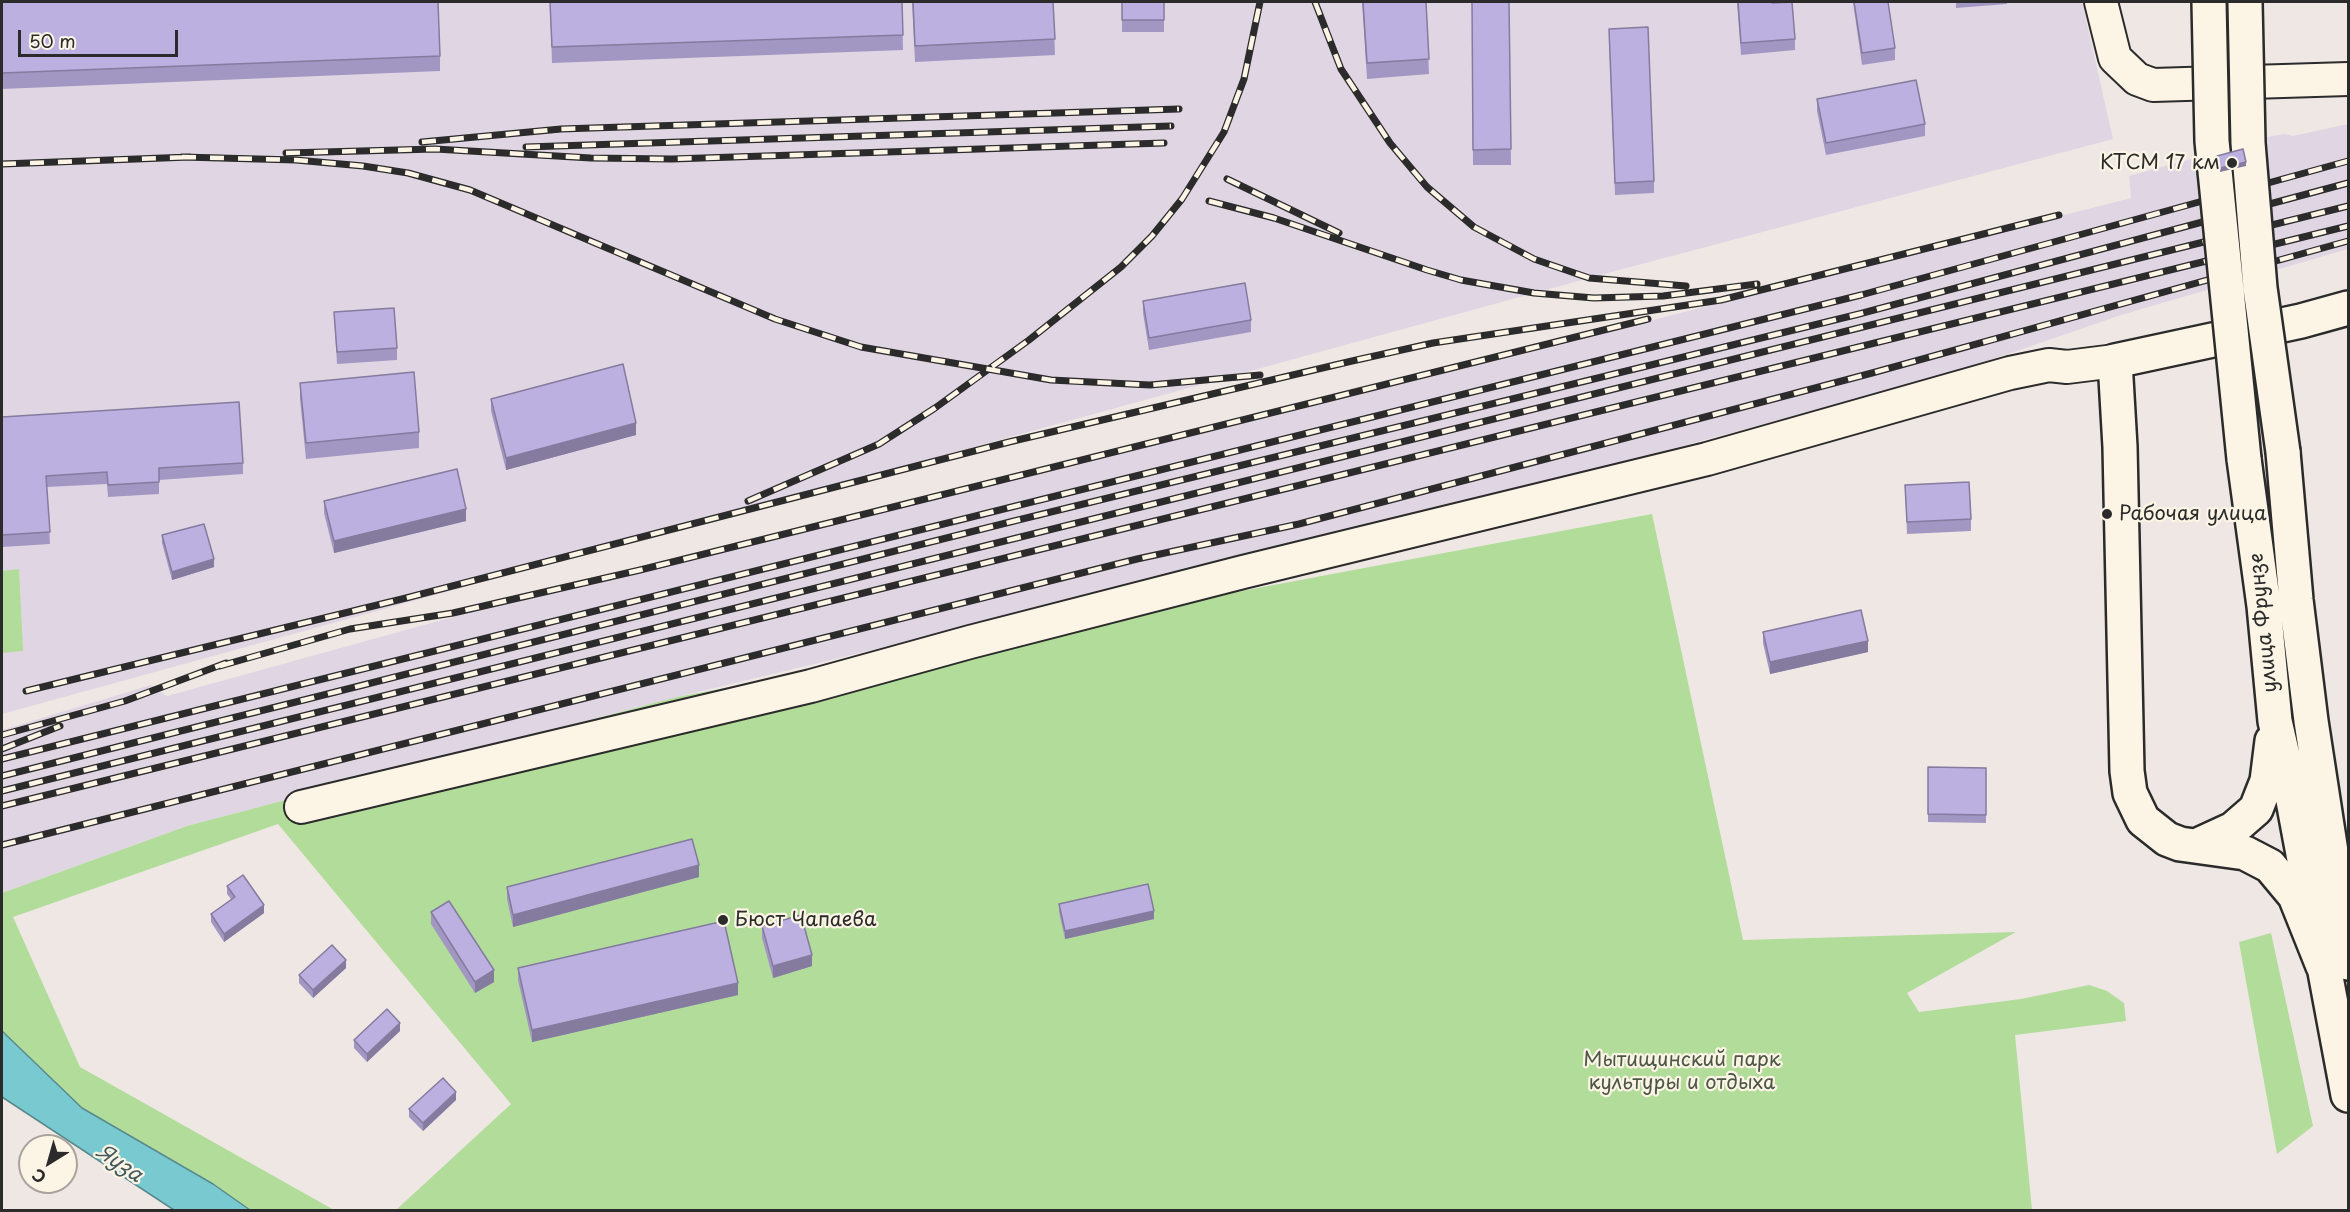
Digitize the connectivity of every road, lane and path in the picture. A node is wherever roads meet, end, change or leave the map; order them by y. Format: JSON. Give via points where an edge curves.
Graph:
{"nodes":[{"id":1,"x":2101,"y":2,"type":"edge"},
{"id":2,"x":2209,"y":2,"type":"edge"},
{"id":3,"x":2245,"y":2,"type":"edge"},
{"id":4,"x":2349,"y":79,"type":"edge"},
{"id":5,"x":2349,"y":308,"type":"edge"},
{"id":6,"x":2115,"y":361,"type":"junction"},
{"id":7,"x":2275,"y":721,"type":"junction"},
{"id":8,"x":2311,"y":721,"type":"junction"},
{"id":9,"x":2349,"y":797,"type":"edge"},
{"id":10,"x":301,"y":807,"type":"dead end"},
{"id":11,"x":2196,"y":846,"type":"junction"},
{"id":12,"x":2336,"y":965,"type":"edge"},
{"id":13,"x":2349,"y":1095,"type":"edge"}],
"edges":[{"from":1,"to":4,"type":"street","via":[[2115,58],[2137,79],[2153,85]]},
{"from":2,"to":7,"type":"main road","name":"улица Фрунзе","bridge":true,"via":[[2212,141]]},
{"from":3,"to":8,"type":"main road","name":"улица Фрунзе","bridge":true,"via":[[2248,143],[2260,288],[2283,452]]},
{"from":5,"to":6,"type":"main road"},
{"from":6,"to":10,"type":"street","via":[[2067,367],[2049,365],[2010,373],[1707,459],[1232,574],[802,688]]},
{"from":6,"to":11,"type":"main road","via":[[2130,793],[2143,820],[2154,831],[2180,844]]},
{"from":7,"to":11,"type":"main road","via":[[2267,781],[2256,809],[2234,829]]},
{"from":7,"to":12,"type":"main road","name":"улица Фрунзе"},
{"from":8,"to":9,"type":"main road","via":[[2336,779]]},
{"from":8,"to":12,"type":"main road","name":"улица Фрунзе"},
{"from":11,"to":12,"type":"main road","via":[[2245,853],[2270,866],[2295,896]]},
{"from":12,"to":13,"type":"main road","name":"улица Фрунзе"}]}
